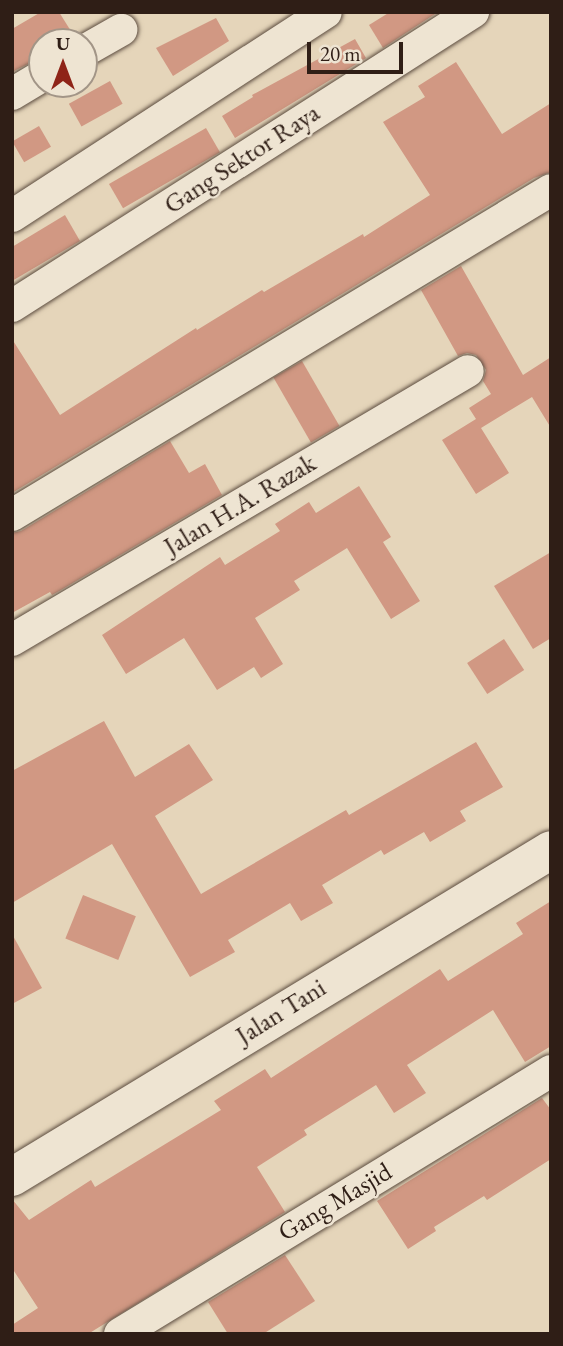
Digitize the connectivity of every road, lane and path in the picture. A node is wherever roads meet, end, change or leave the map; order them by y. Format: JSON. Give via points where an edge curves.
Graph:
{"nodes":[{"id":1,"x":326,"y":12,"type":"edge"},
{"id":2,"x":473,"y":12,"type":"edge"},
{"id":3,"x":121,"y":30,"type":"dead end"},
{"id":4,"x":98,"y":43,"type":"edge"},
{"id":5,"x":28,"y":84,"type":"edge"},
{"id":6,"x":12,"y":94,"type":"edge"},
{"id":7,"x":551,"y":190,"type":"edge"},
{"id":8,"x":12,"y":216,"type":"edge"},
{"id":9,"x":12,"y":306,"type":"edge"},
{"id":10,"x":468,"y":371,"type":"dead end"},
{"id":11,"x":12,"y":515,"type":"edge"},
{"id":12,"x":12,"y":640,"type":"edge"},
{"id":13,"x":551,"y":850,"type":"edge"},
{"id":14,"x":551,"y":1071,"type":"edge"},
{"id":15,"x":12,"y":1177,"type":"edge"},
{"id":16,"x":120,"y":1334,"type":"edge"}],
"edges":[{"from":1,"to":8,"type":"street"},
{"from":2,"to":9,"type":"street","name":"Gang Sektor Raya"},
{"from":3,"to":4,"type":"street"},
{"from":5,"to":6,"type":"street"},
{"from":7,"to":11,"type":"street"},
{"from":10,"to":12,"type":"street","name":"Jalan H.A. Razak"},
{"from":13,"to":15,"type":"street","name":"Jalan Tani"},
{"from":14,"to":16,"type":"street","name":"Gang Masjid"}]}
